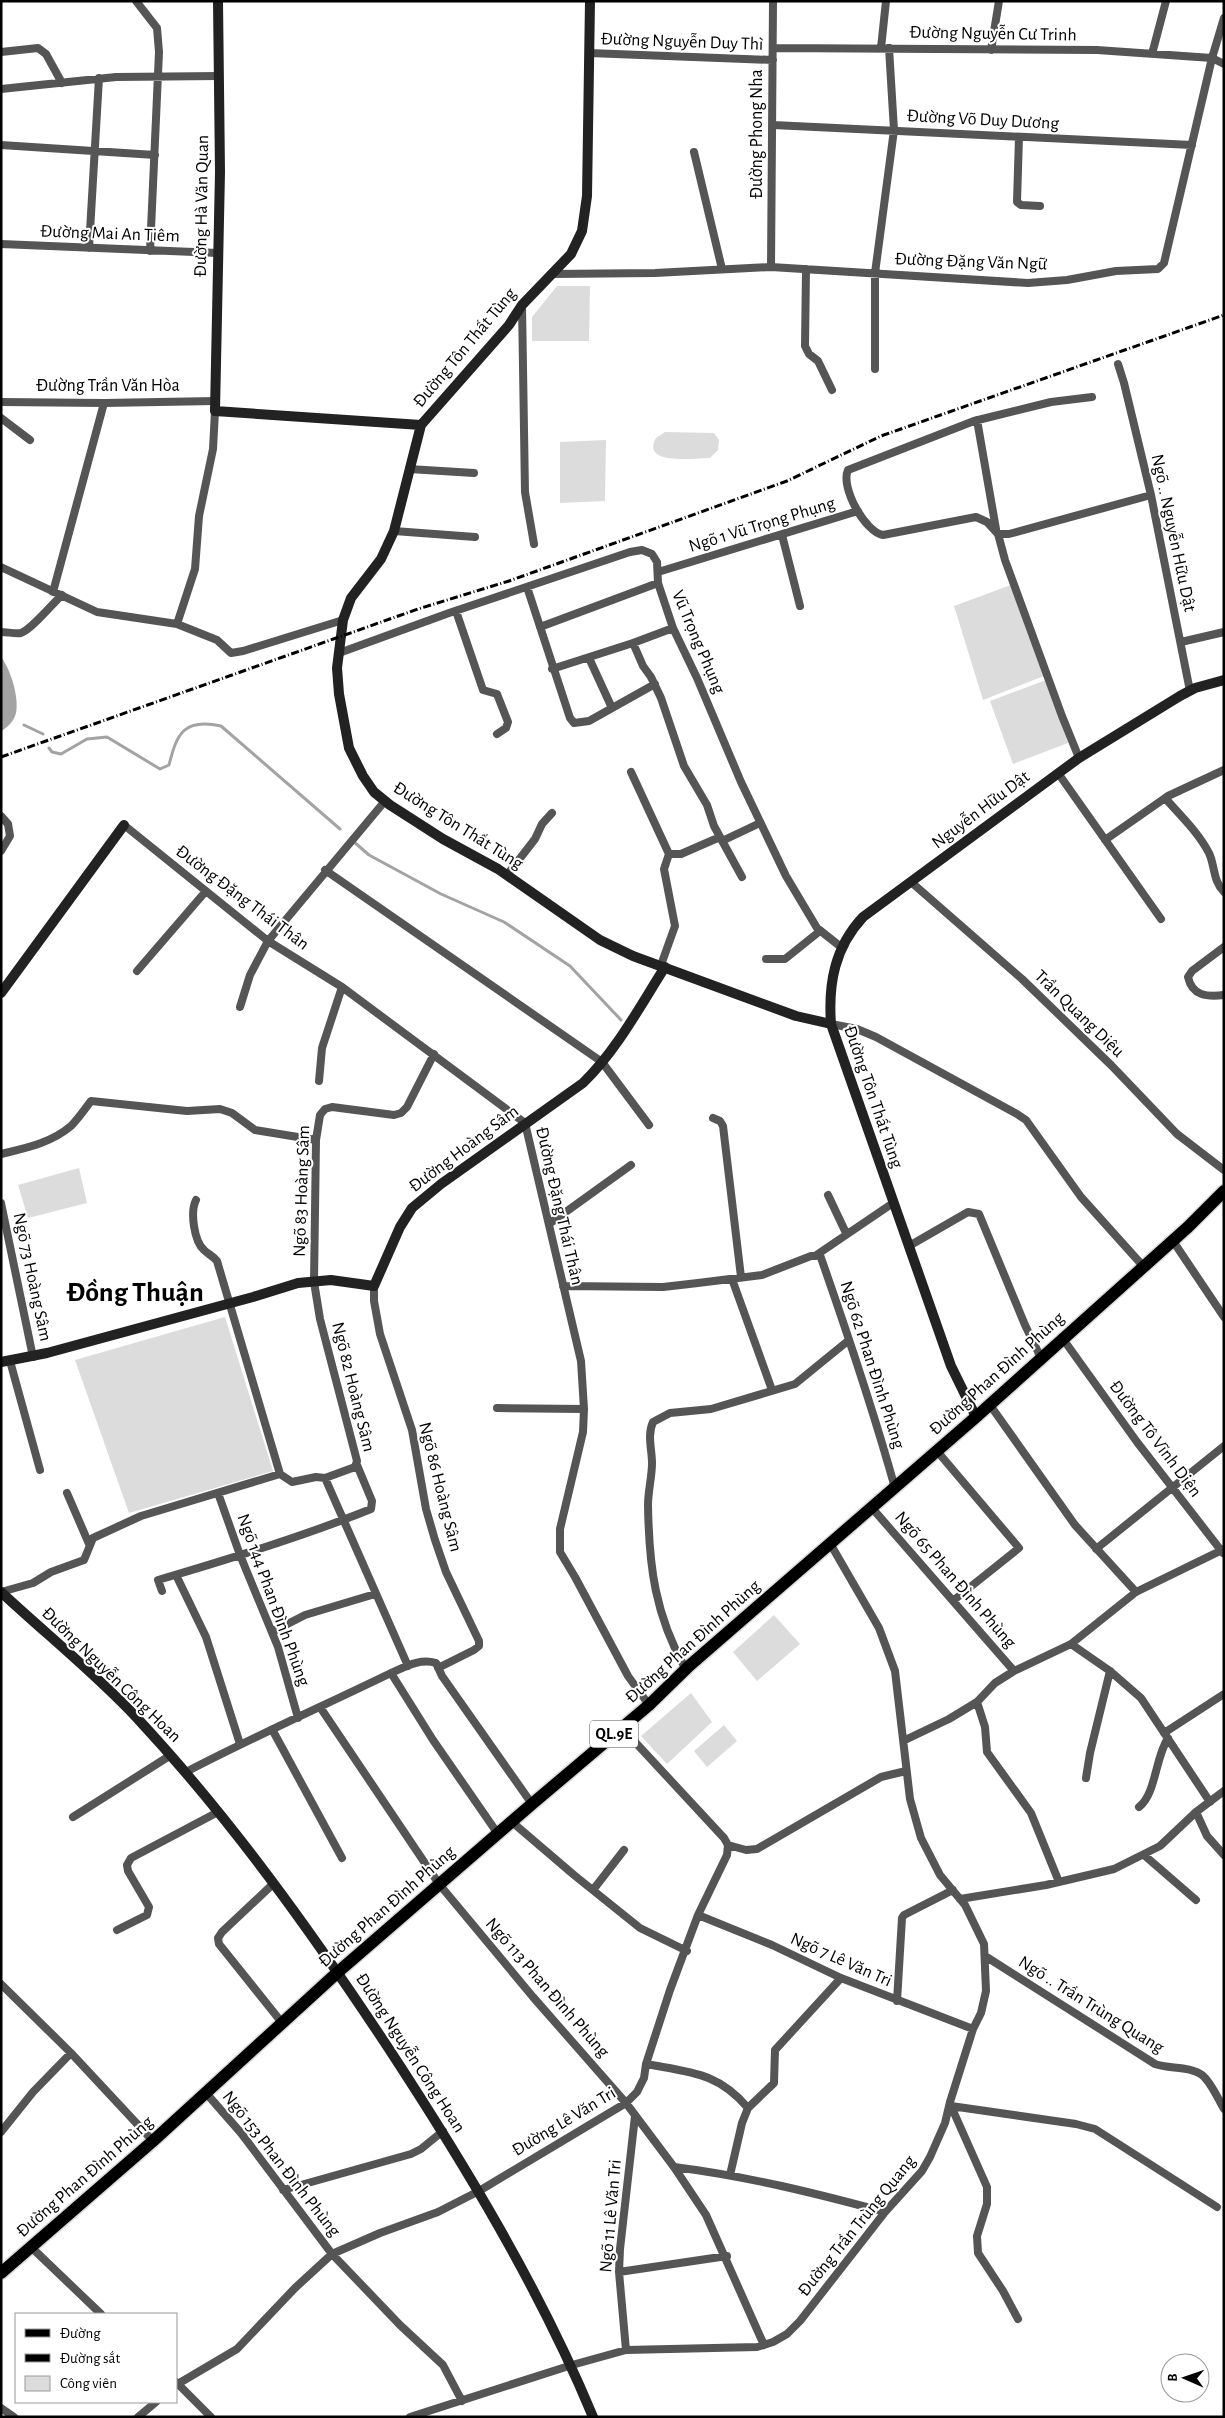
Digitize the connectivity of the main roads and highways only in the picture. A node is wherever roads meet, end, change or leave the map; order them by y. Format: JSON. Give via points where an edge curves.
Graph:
{"nodes":[{"id":1,"x":1224,"y":1191,"type":"edge"},
{"id":2,"x":1,"y":2273,"type":"edge"}],
"edges":[{"from":1,"to":2,"type":"main road","name":"Đường Phan Đình Phùng","number":"QL.9E","via":[[990,1405],[649,1705],[338,1972],[153,2141]]}]}
